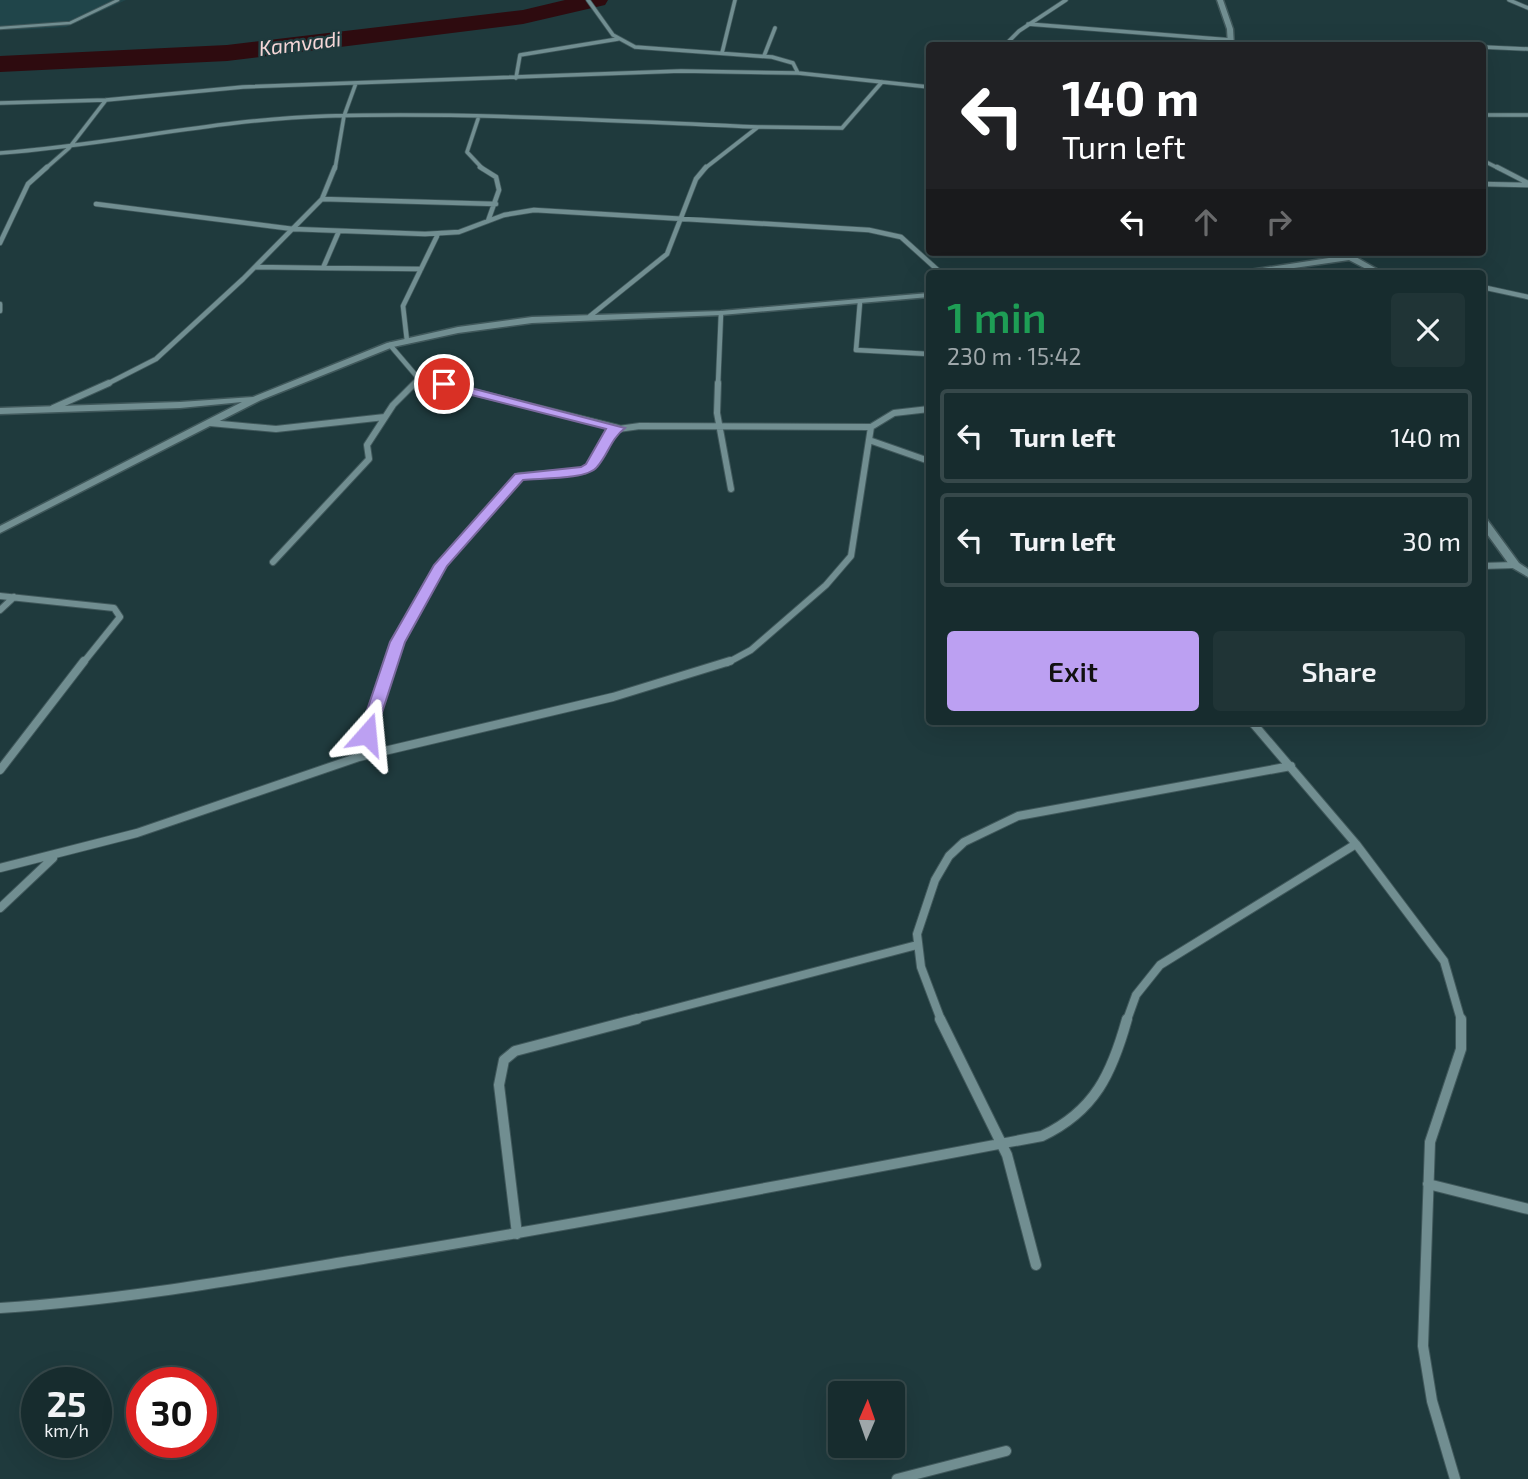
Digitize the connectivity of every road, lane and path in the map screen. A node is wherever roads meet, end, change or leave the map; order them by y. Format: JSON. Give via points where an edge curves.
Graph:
{"nodes":[{"id":1,"x":118,"y":0,"type":"edge"},
{"id":2,"x":588,"y":0,"type":"edge"},
{"id":3,"x":734,"y":0,"type":"edge"},
{"id":4,"x":1066,"y":0,"type":"edge"},
{"id":5,"x":1220,"y":0,"type":"edge"},
{"id":6,"x":1509,"y":0,"type":"edge"},
{"id":7,"x":1528,"y":8,"type":"edge"},
{"id":8,"x":1028,"y":24,"type":"junction"},
{"id":9,"x":0,"y":28,"type":"edge"},
{"id":10,"x":775,"y":28,"type":"dead end"},
{"id":11,"x":618,"y":39,"type":"junction"},
{"id":12,"x":1008,"y":42,"type":"edge"},
{"id":13,"x":1220,"y":42,"type":"edge"},
{"id":14,"x":1231,"y":42,"type":"edge"},
{"id":15,"x":1486,"y":47,"type":"edge"},
{"id":16,"x":1528,"y":49,"type":"edge"},
{"id":17,"x":722,"y":53,"type":"junction"},
{"id":18,"x":764,"y":56,"type":"junction"},
{"id":19,"x":798,"y":73,"type":"junction"},
{"id":20,"x":516,"y":78,"type":"junction"},
{"id":21,"x":883,"y":82,"type":"junction"},
{"id":22,"x":356,"y":83,"type":"junction"},
{"id":23,"x":926,"y":87,"type":"edge"},
{"id":24,"x":106,"y":100,"type":"junction"},
{"id":25,"x":0,"y":103,"type":"edge"},
{"id":26,"x":1486,"y":115,"type":"edge"},
{"id":27,"x":1528,"y":115,"type":"edge"},
{"id":28,"x":344,"y":116,"type":"junction"},
{"id":29,"x":478,"y":119,"type":"junction"},
{"id":30,"x":758,"y":127,"type":"junction"},
{"id":31,"x":69,"y":148,"type":"junction"},
{"id":32,"x":0,"y":153,"type":"edge"},
{"id":33,"x":1486,"y":162,"type":"edge"},
{"id":34,"x":1486,"y":184,"type":"edge"},
{"id":35,"x":1528,"y":184,"type":"edge"},
{"id":36,"x":322,"y":199,"type":"junction"},
{"id":37,"x":96,"y":204,"type":"dead end"},
{"id":38,"x":496,"y":204,"type":"junction"},
{"id":39,"x":682,"y":218,"type":"junction"},
{"id":40,"x":488,"y":221,"type":"junction"},
{"id":41,"x":293,"y":229,"type":"junction"},
{"id":42,"x":339,"y":231,"type":"junction"},
{"id":43,"x":438,"y":234,"type":"junction"},
{"id":44,"x":0,"y":243,"type":"edge"},
{"id":45,"x":1350,"y":257,"type":"joint"},
{"id":46,"x":255,"y":267,"type":"junction"},
{"id":47,"x":323,"y":268,"type":"junction"},
{"id":48,"x":421,"y":269,"type":"junction"},
{"id":49,"x":938,"y":270,"type":"edge"},
{"id":50,"x":1263,"y":270,"type":"edge"},
{"id":51,"x":1374,"y":270,"type":"edge"},
{"id":52,"x":1486,"y":287,"type":"edge"},
{"id":53,"x":926,"y":295,"type":"edge"},
{"id":54,"x":1528,"y":297,"type":"edge"},
{"id":55,"x":860,"y":302,"type":"junction"},
{"id":56,"x":0,"y":304,"type":"edge"},
{"id":57,"x":0,"y":311,"type":"edge"},
{"id":58,"x":722,"y":313,"type":"junction"},
{"id":59,"x":590,"y":316,"type":"junction"},
{"id":60,"x":407,"y":341,"type":"junction"},
{"id":61,"x":390,"y":345,"type":"junction"},
{"id":62,"x":926,"y":354,"type":"edge"},
{"id":63,"x":419,"y":379,"type":"junction"},
{"id":64,"x":258,"y":398,"type":"junction"},
{"id":65,"x":52,"y":408,"type":"junction"},
{"id":66,"x":926,"y":409,"type":"edge"},
{"id":67,"x":1,"y":411,"type":"edge"},
{"id":68,"x":385,"y":417,"type":"junction"},
{"id":69,"x":209,"y":423,"type":"junction"},
{"id":70,"x":871,"y":427,"type":"junction"},
{"id":71,"x":618,"y":428,"type":"junction"},
{"id":72,"x":722,"y":428,"type":"junction"},
{"id":73,"x":869,"y":440,"type":"junction"},
{"id":74,"x":926,"y":460,"type":"edge"},
{"id":75,"x":731,"y":489,"type":"dead end"},
{"id":76,"x":1486,"y":525,"type":"edge"},
{"id":77,"x":0,"y":530,"type":"edge"},
{"id":78,"x":272,"y":562,"type":"dead end"},
{"id":79,"x":1515,"y":565,"type":"junction"},
{"id":80,"x":1486,"y":566,"type":"edge"},
{"id":81,"x":1528,"y":574,"type":"edge"},
{"id":82,"x":0,"y":596,"type":"edge"},
{"id":83,"x":14,"y":597,"type":"junction"},
{"id":84,"x":0,"y":610,"type":"edge"},
{"id":85,"x":1255,"y":725,"type":"edge"},
{"id":86,"x":359,"y":757,"type":"junction"},
{"id":87,"x":1291,"y":766,"type":"junction"},
{"id":88,"x":0,"y":770,"type":"edge"},
{"id":89,"x":1356,"y":844,"type":"junction"},
{"id":90,"x":54,"y":857,"type":"junction"},
{"id":91,"x":0,"y":868,"type":"edge"},
{"id":92,"x":0,"y":908,"type":"edge"},
{"id":93,"x":917,"y":945,"type":"junction"},
{"id":94,"x":1003,"y":1144,"type":"junction"},
{"id":95,"x":1427,"y":1184,"type":"junction"},
{"id":96,"x":1528,"y":1209,"type":"edge"},
{"id":97,"x":517,"y":1234,"type":"junction"},
{"id":98,"x":1036,"y":1265,"type":"dead end"},
{"id":99,"x":0,"y":1308,"type":"edge"},
{"id":100,"x":1006,"y":1451,"type":"dead end"},
{"id":101,"x":897,"y":1479,"type":"edge"},
{"id":102,"x":1455,"y":1479,"type":"edge"}],
"edges":[{"from":1,"to":9,"type":"lane","via":[[70,23]]},
{"from":2,"to":11,"type":"street"},
{"from":3,"to":17,"type":"street"},
{"from":4,"to":8,"type":"street"},
{"from":5,"to":14,"type":"street"},
{"from":6,"to":7,"type":"street"},
{"from":8,"to":12,"type":"street"},
{"from":8,"to":13,"type":"street"},
{"from":10,"to":18,"type":"street"},
{"from":11,"to":17,"type":"street","via":[[635,47]]},
{"from":11,"to":20,"type":"street","via":[[520,55]]},
{"from":15,"to":16,"type":"street"},
{"from":17,"to":18,"type":"street"},
{"from":18,"to":19,"type":"street","via":[[793,63]]},
{"from":19,"to":20,"type":"street","via":[[681,71]]},
{"from":19,"to":21,"type":"street"},
{"from":20,"to":22,"type":"street"},
{"from":21,"to":23,"type":"street"},
{"from":21,"to":30,"type":"street","via":[[842,128]]},
{"from":22,"to":24,"type":"street","via":[[208,89]]},
{"from":22,"to":28,"type":"street"},
{"from":24,"to":25,"type":"street"},
{"from":24,"to":31,"type":"street"},
{"from":26,"to":27,"type":"street"},
{"from":28,"to":29,"type":"street"},
{"from":28,"to":31,"type":"street","via":[[243,121]]},
{"from":28,"to":36,"type":"street","via":[[334,176]]},
{"from":29,"to":30,"type":"street"},
{"from":29,"to":38,"type":"street","via":[[467,152],[475,164],[496,177]]},
{"from":30,"to":39,"type":"street","via":[[709,163],[696,179]]},
{"from":31,"to":32,"type":"street"},
{"from":31,"to":44,"type":"street","via":[[28,184]]},
{"from":33,"to":35,"type":"street"},
{"from":34,"to":35,"type":"street"},
{"from":36,"to":38,"type":"street"},
{"from":36,"to":41,"type":"street"},
{"from":37,"to":41,"type":"street"},
{"from":38,"to":40,"type":"street"},
{"from":39,"to":40,"type":"street","via":[[550,209],[520,211]]},
{"from":39,"to":49,"type":"street","via":[[891,233],[912,244]]},
{"from":39,"to":59,"type":"street","via":[[667,254]]},
{"from":40,"to":43,"type":"street"},
{"from":41,"to":42,"type":"street"},
{"from":41,"to":46,"type":"street"},
{"from":42,"to":43,"type":"street"},
{"from":42,"to":47,"type":"street"},
{"from":43,"to":48,"type":"street"},
{"from":45,"to":50,"type":"street"},
{"from":45,"to":51,"type":"street"},
{"from":46,"to":47,"type":"street"},
{"from":46,"to":65,"type":"street","via":[[156,359]]},
{"from":47,"to":48,"type":"street"},
{"from":48,"to":60,"type":"street","via":[[403,306]]},
{"from":52,"to":54,"type":"street"},
{"from":53,"to":55,"type":"street"},
{"from":55,"to":58,"type":"street"},
{"from":55,"to":62,"type":"street","via":[[856,350]]},
{"from":56,"to":57,"type":"street"},
{"from":58,"to":59,"type":"street"},
{"from":58,"to":72,"type":"street","via":[[717,396]]},
{"from":59,"to":60,"type":"street","via":[[458,330]]},
{"from":60,"to":61,"type":"street"},
{"from":61,"to":63,"type":"street"},
{"from":61,"to":64,"type":"street"},
{"from":63,"to":68,"type":"street"},
{"from":63,"to":71,"type":"street"},
{"from":64,"to":65,"type":"street"},
{"from":64,"to":69,"type":"street"},
{"from":65,"to":67,"type":"street"},
{"from":66,"to":70,"type":"street","via":[[894,413]]},
{"from":68,"to":69,"type":"street","via":[[276,429]]},
{"from":68,"to":78,"type":"street","via":[[367,445],[369,459]]},
{"from":69,"to":77,"type":"street"},
{"from":70,"to":72,"type":"street"},
{"from":70,"to":73,"type":"street"},
{"from":71,"to":72,"type":"street"},
{"from":71,"to":86,"type":"street","via":[[611,430],[584,471],[519,476],[441,565],[397,642]]},
{"from":72,"to":75,"type":"street"},
{"from":73,"to":74,"type":"street"},
{"from":73,"to":86,"type":"street","via":[[851,556],[826,585],[751,650],[724,665],[613,697]]},
{"from":76,"to":79,"type":"street"},
{"from":79,"to":80,"type":"street"},
{"from":79,"to":81,"type":"street"},
{"from":82,"to":83,"type":"street"},
{"from":83,"to":84,"type":"street"},
{"from":83,"to":88,"type":"street","via":[[114,608],[120,617]]},
{"from":85,"to":87,"type":"street"},
{"from":86,"to":90,"type":"street","via":[[175,823]]},
{"from":87,"to":89,"type":"street"},
{"from":87,"to":93,"type":"street","via":[[1018,816],[981,831],[955,849],[929,890]]},
{"from":89,"to":94,"type":"street","via":[[1160,965],[1141,983],[1129,1004],[1117,1051],[1088,1103],[1071,1122],[1042,1136]]},
{"from":89,"to":95,"type":"street","via":[[1444,961],[1461,1013],[1461,1049],[1430,1142]]},
{"from":90,"to":91,"type":"street"},
{"from":90,"to":92,"type":"street"},
{"from":93,"to":94,"type":"street","via":[[934,1003]]},
{"from":93,"to":97,"type":"street","via":[[515,1051],[504,1060],[499,1085]]},
{"from":94,"to":97,"type":"street"},
{"from":94,"to":98,"type":"street"},
{"from":95,"to":96,"type":"street"},
{"from":95,"to":102,"type":"street","via":[[1423,1346],[1432,1401]]},
{"from":97,"to":99,"type":"street","via":[[153,1293]]},
{"from":100,"to":101,"type":"street"}]}
